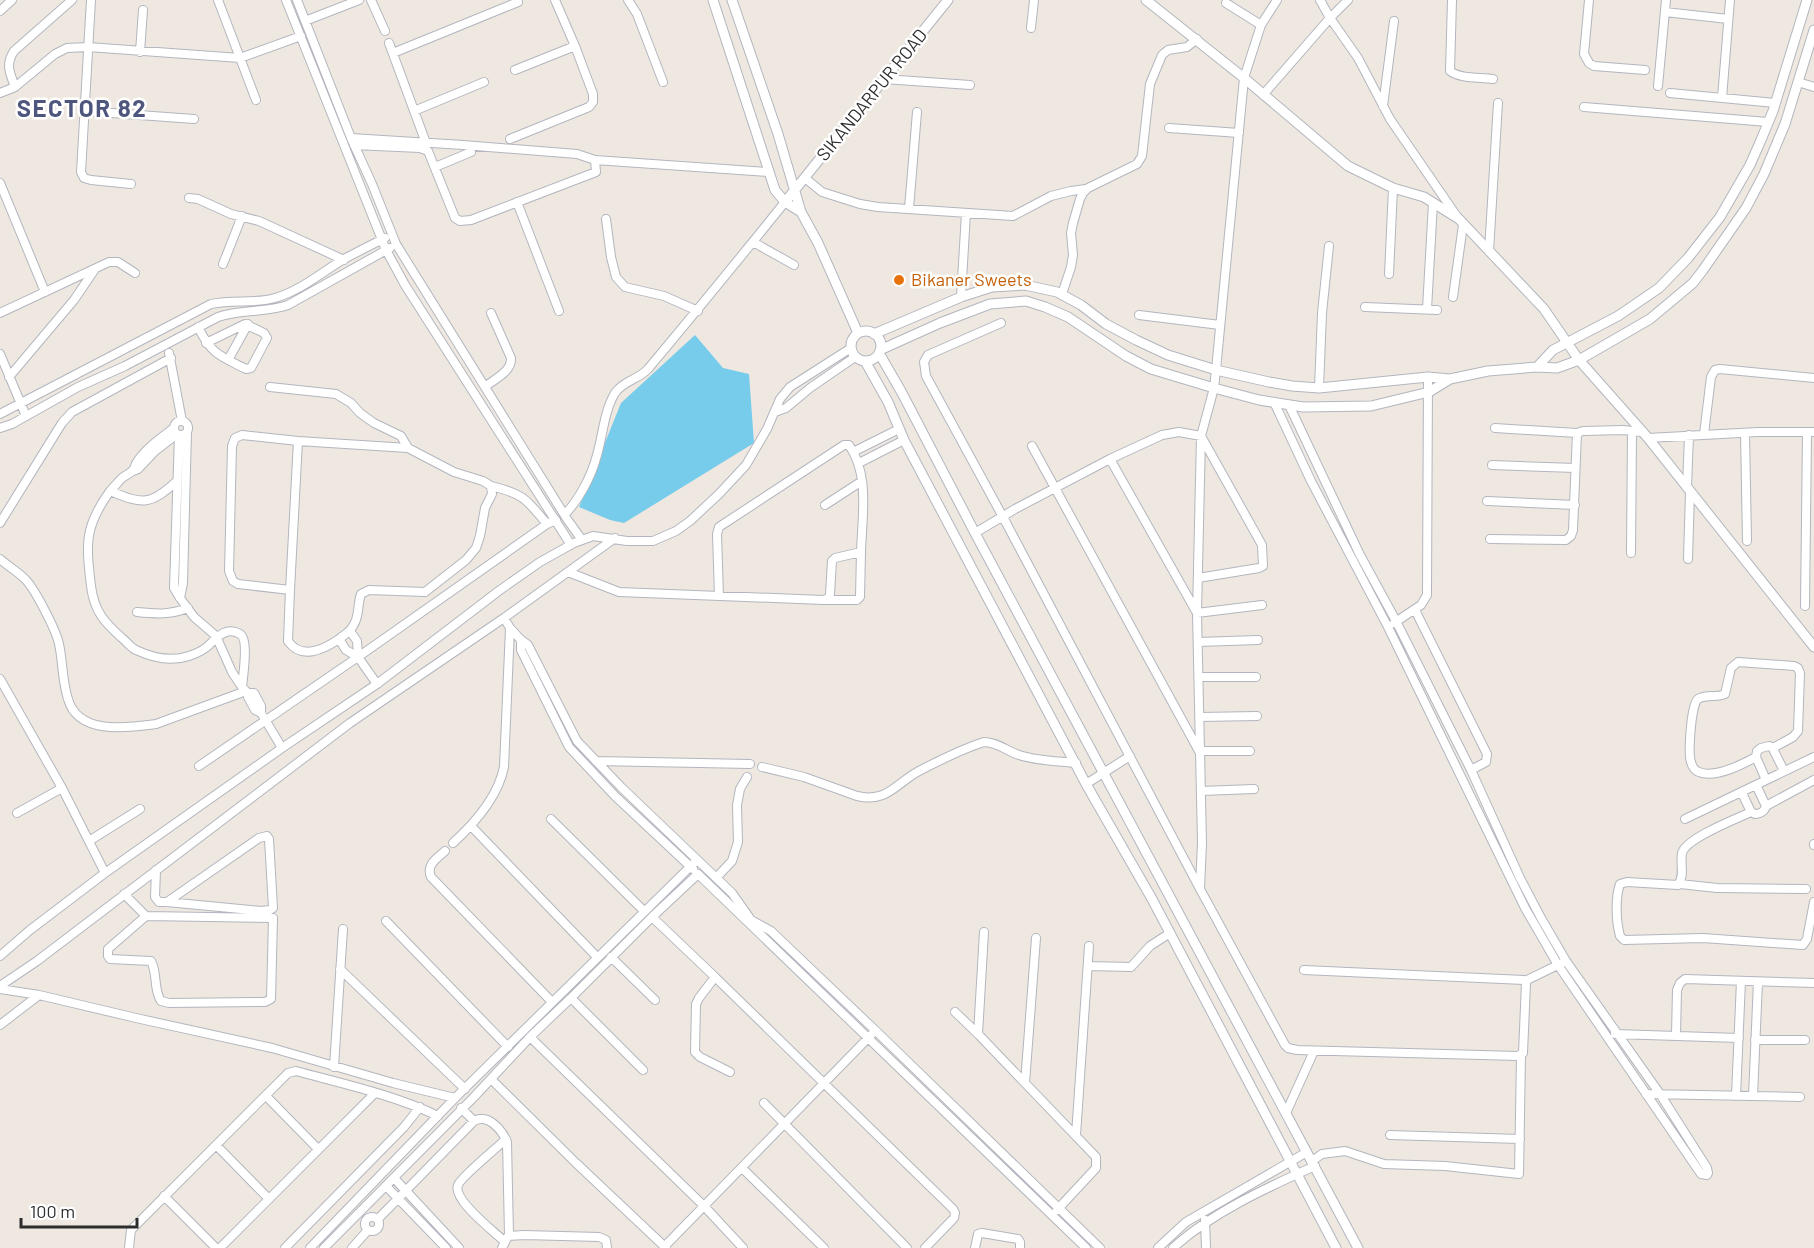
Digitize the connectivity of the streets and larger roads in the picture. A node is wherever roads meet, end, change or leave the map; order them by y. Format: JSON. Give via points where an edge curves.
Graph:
{"nodes":[{"id":1,"x":12,"y":0,"type":"edge"},
{"id":2,"x":72,"y":0,"type":"edge"},
{"id":3,"x":91,"y":0,"type":"edge"},
{"id":4,"x":218,"y":0,"type":"edge"},
{"id":5,"x":286,"y":0,"type":"edge"},
{"id":6,"x":297,"y":0,"type":"edge"},
{"id":7,"x":359,"y":0,"type":"edge"},
{"id":8,"x":371,"y":0,"type":"edge"},
{"id":9,"x":555,"y":0,"type":"edge"},
{"id":10,"x":628,"y":0,"type":"edge"},
{"id":11,"x":713,"y":0,"type":"edge"},
{"id":12,"x":732,"y":0,"type":"edge"},
{"id":13,"x":948,"y":0,"type":"edge"},
{"id":14,"x":1034,"y":0,"type":"edge"},
{"id":15,"x":1146,"y":0,"type":"edge"},
{"id":16,"x":1277,"y":0,"type":"edge"},
{"id":17,"x":1320,"y":0,"type":"edge"},
{"id":18,"x":1348,"y":0,"type":"edge"},
{"id":19,"x":1452,"y":0,"type":"edge"},
{"id":20,"x":1589,"y":0,"type":"edge"},
{"id":21,"x":1666,"y":0,"type":"edge"},
{"id":22,"x":1730,"y":0,"type":"edge"},
{"id":23,"x":1807,"y":0,"type":"edge"},
{"id":24,"x":518,"y":2,"type":"dead end"},
{"id":25,"x":1226,"y":3,"type":"dead end"},
{"id":26,"x":1159,"y":4,"type":"edge"},
{"id":27,"x":143,"y":10,"type":"dead end"},
{"id":28,"x":0,"y":11,"type":"edge"},
{"id":29,"x":1665,"y":12,"type":"junction"},
{"id":30,"x":1330,"y":18,"type":"junction"},
{"id":31,"x":1728,"y":19,"type":"junction"},
{"id":32,"x":305,"y":21,"type":"junction"},
{"id":33,"x":1394,"y":21,"type":"dead end"},
{"id":34,"x":1261,"y":25,"type":"junction"},
{"id":35,"x":1031,"y":28,"type":"dead end"},
{"id":36,"x":1814,"y":30,"type":"edge"},
{"id":37,"x":385,"y":31,"type":"dead end"},
{"id":38,"x":301,"y":36,"type":"junction"},
{"id":39,"x":1197,"y":39,"type":"junction"},
{"id":40,"x":389,"y":43,"type":"dead end"},
{"id":41,"x":575,"y":46,"type":"junction"},
{"id":42,"x":88,"y":47,"type":"junction"},
{"id":43,"x":140,"y":52,"type":"junction"},
{"id":44,"x":393,"y":53,"type":"junction"},
{"id":45,"x":240,"y":58,"type":"junction"},
{"id":46,"x":516,"y":70,"type":"dead end"},
{"id":47,"x":1646,"y":70,"type":"dead end"},
{"id":48,"x":1244,"y":78,"type":"junction"},
{"id":49,"x":884,"y":79,"type":"junction"},
{"id":50,"x":1493,"y":79,"type":"dead end"},
{"id":51,"x":484,"y":82,"type":"dead end"},
{"id":52,"x":663,"y":82,"type":"dead end"},
{"id":53,"x":1798,"y":82,"type":"junction"},
{"id":54,"x":970,"y":85,"type":"dead end"},
{"id":55,"x":1658,"y":86,"type":"dead end"},
{"id":56,"x":15,"y":87,"type":"junction"},
{"id":57,"x":1814,"y":87,"type":"edge"},
{"id":58,"x":0,"y":93,"type":"edge"},
{"id":59,"x":1670,"y":93,"type":"dead end"},
{"id":60,"x":1263,"y":95,"type":"junction"},
{"id":61,"x":1722,"y":98,"type":"junction"},
{"id":62,"x":256,"y":100,"type":"dead end"},
{"id":63,"x":1498,"y":103,"type":"dead end"},
{"id":64,"x":1775,"y":104,"type":"junction"},
{"id":65,"x":1383,"y":106,"type":"junction"},
{"id":66,"x":1584,"y":107,"type":"dead end"},
{"id":67,"x":84,"y":111,"type":"junction"},
{"id":68,"x":414,"y":111,"type":"junction"},
{"id":69,"x":917,"y":112,"type":"dead end"},
{"id":70,"x":194,"y":119,"type":"dead end"},
{"id":71,"x":1768,"y":122,"type":"junction"},
{"id":72,"x":1169,"y":128,"type":"dead end"},
{"id":73,"x":1239,"y":133,"type":"junction"},
{"id":74,"x":510,"y":139,"type":"dead end"},
{"id":75,"x":353,"y":142,"type":"junction"},
{"id":76,"x":426,"y":143,"type":"junction"},
{"id":77,"x":471,"y":153,"type":"dead end"},
{"id":78,"x":595,"y":160,"type":"junction"},
{"id":79,"x":435,"y":167,"type":"junction"},
{"id":80,"x":769,"y":172,"type":"junction"},
{"id":81,"x":805,"y":178,"type":"junction"},
{"id":82,"x":0,"y":183,"type":"edge"},
{"id":83,"x":131,"y":184,"type":"dead end"},
{"id":84,"x":1393,"y":188,"type":"junction"},
{"id":85,"x":1086,"y":189,"type":"junction"},
{"id":86,"x":795,"y":190,"type":"junction"},
{"id":87,"x":189,"y":198,"type":"dead end"},
{"id":88,"x":517,"y":202,"type":"junction"},
{"id":89,"x":785,"y":202,"type":"junction"},
{"id":90,"x":1433,"y":202,"type":"junction"},
{"id":91,"x":909,"y":209,"type":"junction"},
{"id":92,"x":801,"y":212,"type":"junction"},
{"id":93,"x":966,"y":213,"type":"junction"},
{"id":94,"x":242,"y":216,"type":"junction"},
{"id":95,"x":606,"y":219,"type":"dead end"},
{"id":96,"x":1461,"y":222,"type":"junction"},
{"id":97,"x":392,"y":235,"type":"junction"},
{"id":98,"x":382,"y":240,"type":"junction"},
{"id":99,"x":753,"y":242,"type":"junction"},
{"id":100,"x":396,"y":244,"type":"junction"},
{"id":101,"x":1329,"y":246,"type":"dead end"},
{"id":102,"x":386,"y":250,"type":"junction"},
{"id":103,"x":1489,"y":251,"type":"junction"},
{"id":104,"x":344,"y":260,"type":"junction"},
{"id":105,"x":223,"y":264,"type":"dead end"},
{"id":106,"x":794,"y":265,"type":"dead end"},
{"id":107,"x":96,"y":268,"type":"junction"},
{"id":108,"x":135,"y":273,"type":"dead end"},
{"id":109,"x":1389,"y":274,"type":"dead end"},
{"id":110,"x":45,"y":292,"type":"junction"},
{"id":111,"x":1062,"y":294,"type":"junction"},
{"id":112,"x":961,"y":297,"type":"junction"},
{"id":113,"x":1452,"y":297,"type":"dead end"},
{"id":114,"x":272,"y":299,"type":"junction"},
{"id":115,"x":1365,"y":307,"type":"dead end"},
{"id":116,"x":279,"y":308,"type":"junction"},
{"id":117,"x":1427,"y":309,"type":"junction"},
{"id":118,"x":1437,"y":310,"type":"dead end"},
{"id":119,"x":559,"y":311,"type":"dead end"},
{"id":120,"x":698,"y":311,"type":"junction"},
{"id":121,"x":0,"y":313,"type":"edge"},
{"id":122,"x":491,"y":313,"type":"dead end"},
{"id":123,"x":1139,"y":315,"type":"dead end"},
{"id":124,"x":1001,"y":323,"type":"dead end"},
{"id":125,"x":248,"y":324,"type":"junction"},
{"id":126,"x":1220,"y":325,"type":"junction"},
{"id":127,"x":198,"y":327,"type":"junction"},
{"id":128,"x":858,"y":333,"type":"junction"},
{"id":129,"x":874,"y":334,"type":"junction"},
{"id":130,"x":206,"y":343,"type":"junction"},
{"id":131,"x":1568,"y":344,"type":"junction"},
{"id":132,"x":879,"y":351,"type":"junction"},
{"id":133,"x":853,"y":353,"type":"junction"},
{"id":134,"x":0,"y":354,"type":"edge"},
{"id":135,"x":228,"y":360,"type":"junction"},
{"id":136,"x":1579,"y":360,"type":"junction"},
{"id":137,"x":865,"y":361,"type":"junction"},
{"id":138,"x":1537,"y":367,"type":"junction"},
{"id":139,"x":1216,"y":370,"type":"junction"},
{"id":140,"x":9,"y":377,"type":"junction"},
{"id":141,"x":1428,"y":377,"type":"junction"},
{"id":142,"x":1814,"y":378,"type":"edge"},
{"id":143,"x":1450,"y":379,"type":"junction"},
{"id":144,"x":270,"y":387,"type":"dead end"},
{"id":145,"x":485,"y":387,"type":"junction"},
{"id":146,"x":1214,"y":388,"type":"junction"},
{"id":147,"x":1319,"y":388,"type":"junction"},
{"id":148,"x":1429,"y":392,"type":"junction"},
{"id":149,"x":1274,"y":402,"type":"junction"},
{"id":150,"x":20,"y":404,"type":"junction"},
{"id":151,"x":1289,"y":405,"type":"junction"},
{"id":152,"x":775,"y":412,"type":"junction"},
{"id":153,"x":0,"y":414,"type":"edge"},
{"id":154,"x":26,"y":416,"type":"junction"},
{"id":155,"x":182,"y":421,"type":"junction"},
{"id":156,"x":0,"y":428,"type":"edge"},
{"id":157,"x":1495,"y":428,"type":"dead end"},
{"id":158,"x":900,"y":429,"type":"junction"},
{"id":159,"x":179,"y":432,"type":"junction"},
{"id":160,"x":1632,"y":432,"type":"junction"},
{"id":161,"x":1811,"y":432,"type":"edge"},
{"id":162,"x":1577,"y":433,"type":"junction"},
{"id":163,"x":1745,"y":433,"type":"junction"},
{"id":164,"x":1704,"y":434,"type":"junction"},
{"id":165,"x":1645,"y":435,"type":"junction"},
{"id":166,"x":1689,"y":435,"type":"junction"},
{"id":167,"x":1201,"y":436,"type":"junction"},
{"id":168,"x":904,"y":440,"type":"junction"},
{"id":169,"x":298,"y":441,"type":"junction"},
{"id":170,"x":408,"y":447,"type":"junction"},
{"id":171,"x":1032,"y":447,"type":"dead end"},
{"id":172,"x":853,"y":452,"type":"junction"},
{"id":173,"x":1110,"y":459,"type":"junction"},
{"id":174,"x":859,"y":464,"type":"junction"},
{"id":175,"x":1492,"y":465,"type":"dead end"},
{"id":176,"x":1575,"y":468,"type":"junction"},
{"id":177,"x":177,"y":481,"type":"junction"},
{"id":178,"x":862,"y":481,"type":"junction"},
{"id":179,"x":491,"y":486,"type":"junction"},
{"id":180,"x":1056,"y":488,"type":"junction"},
{"id":181,"x":1689,"y":490,"type":"junction"},
{"id":182,"x":110,"y":491,"type":"junction"},
{"id":183,"x":1487,"y":501,"type":"dead end"},
{"id":184,"x":825,"y":505,"type":"dead end"},
{"id":185,"x":1575,"y":505,"type":"junction"},
{"id":186,"x":564,"y":514,"type":"junction"},
{"id":187,"x":1003,"y":517,"type":"junction"},
{"id":188,"x":556,"y":520,"type":"junction"},
{"id":189,"x":0,"y":523,"type":"edge"},
{"id":190,"x":547,"y":524,"type":"junction"},
{"id":191,"x":975,"y":533,"type":"junction"},
{"id":192,"x":615,"y":538,"type":"junction"},
{"id":193,"x":1490,"y":538,"type":"dead end"},
{"id":194,"x":582,"y":540,"type":"junction"},
{"id":195,"x":1747,"y":541,"type":"dead end"},
{"id":196,"x":571,"y":545,"type":"junction"},
{"id":197,"x":861,"y":552,"type":"junction"},
{"id":198,"x":1631,"y":553,"type":"dead end"},
{"id":199,"x":1688,"y":559,"type":"dead end"},
{"id":200,"x":0,"y":560,"type":"edge"},
{"id":201,"x":568,"y":572,"type":"junction"},
{"id":202,"x":1198,"y":578,"type":"junction"},
{"id":203,"x":290,"y":590,"type":"junction"},
{"id":204,"x":719,"y":596,"type":"junction"},
{"id":205,"x":180,"y":598,"type":"junction"},
{"id":206,"x":823,"y":600,"type":"junction"},
{"id":207,"x":1262,"y":605,"type":"dead end"},
{"id":208,"x":1805,"y":606,"type":"dead end"},
{"id":209,"x":188,"y":609,"type":"junction"},
{"id":210,"x":1414,"y":610,"type":"junction"},
{"id":211,"x":137,"y":612,"type":"dead end"},
{"id":212,"x":1197,"y":613,"type":"junction"},
{"id":213,"x":504,"y":618,"type":"junction"},
{"id":214,"x":1396,"y":621,"type":"junction"},
{"id":215,"x":1388,"y":627,"type":"junction"},
{"id":216,"x":510,"y":628,"type":"junction"},
{"id":217,"x":350,"y":631,"type":"junction"},
{"id":218,"x":216,"y":636,"type":"junction"},
{"id":219,"x":339,"y":639,"type":"junction"},
{"id":220,"x":521,"y":640,"type":"junction"},
{"id":221,"x":1258,"y":640,"type":"dead end"},
{"id":222,"x":1198,"y":642,"type":"junction"},
{"id":223,"x":1814,"y":647,"type":"edge"},
{"id":224,"x":358,"y":657,"type":"junction"},
{"id":225,"x":1199,"y":677,"type":"junction"},
{"id":226,"x":1256,"y":677,"type":"dead end"},
{"id":227,"x":0,"y":679,"type":"edge"},
{"id":228,"x":376,"y":684,"type":"junction"},
{"id":229,"x":245,"y":690,"type":"junction"},
{"id":230,"x":263,"y":716,"type":"junction"},
{"id":231,"x":1257,"y":716,"type":"dead end"},
{"id":232,"x":1200,"y":717,"type":"junction"},
{"id":233,"x":282,"y":748,"type":"junction"},
{"id":234,"x":1773,"y":748,"type":"junction"},
{"id":235,"x":1199,"y":751,"type":"junction"},
{"id":236,"x":1250,"y":751,"type":"dead end"},
{"id":237,"x":1130,"y":756,"type":"junction"},
{"id":238,"x":1756,"y":757,"type":"junction"},
{"id":239,"x":1814,"y":757,"type":"edge"},
{"id":240,"x":596,"y":761,"type":"junction"},
{"id":241,"x":750,"y":764,"type":"dead end"},
{"id":242,"x":1076,"y":764,"type":"junction"},
{"id":243,"x":199,"y":766,"type":"dead end"},
{"id":244,"x":762,"y":767,"type":"dead end"},
{"id":245,"x":1784,"y":771,"type":"junction"},
{"id":246,"x":1103,"y":772,"type":"junction"},
{"id":247,"x":1473,"y":773,"type":"junction"},
{"id":248,"x":747,"y":777,"type":"dead end"},
{"id":249,"x":1766,"y":780,"type":"junction"},
{"id":250,"x":1814,"y":780,"type":"edge"},
{"id":251,"x":1464,"y":782,"type":"junction"},
{"id":252,"x":1086,"y":784,"type":"junction"},
{"id":253,"x":1756,"y":785,"type":"junction"},
{"id":254,"x":62,"y":788,"type":"junction"},
{"id":255,"x":1254,"y":789,"type":"dead end"},
{"id":256,"x":1201,"y":791,"type":"junction"},
{"id":257,"x":1742,"y":793,"type":"junction"},
{"id":258,"x":1766,"y":806,"type":"junction"},
{"id":259,"x":140,"y":809,"type":"dead end"},
{"id":260,"x":1751,"y":812,"type":"junction"},
{"id":261,"x":17,"y":813,"type":"dead end"},
{"id":262,"x":551,"y":819,"type":"dead end"},
{"id":263,"x":1685,"y":819,"type":"dead end"},
{"id":264,"x":471,"y":826,"type":"junction"},
{"id":265,"x":89,"y":841,"type":"junction"},
{"id":266,"x":453,"y":843,"type":"dead end"},
{"id":267,"x":445,"y":851,"type":"dead end"},
{"id":268,"x":697,"y":860,"type":"junction"},
{"id":269,"x":691,"y":867,"type":"junction"},
{"id":270,"x":705,"y":867,"type":"junction"},
{"id":271,"x":156,"y":870,"type":"junction"},
{"id":272,"x":105,"y":873,"type":"junction"},
{"id":273,"x":698,"y":874,"type":"junction"},
{"id":274,"x":716,"y":878,"type":"junction"},
{"id":275,"x":1680,"y":884,"type":"junction"},
{"id":276,"x":1200,"y":889,"type":"junction"},
{"id":277,"x":1806,"y":890,"type":"dead end"},
{"id":278,"x":124,"y":894,"type":"junction"},
{"id":279,"x":167,"y":902,"type":"junction"},
{"id":280,"x":1814,"y":902,"type":"edge"},
{"id":281,"x":644,"y":911,"type":"junction"},
{"id":282,"x":146,"y":916,"type":"junction"},
{"id":283,"x":652,"y":917,"type":"junction"},
{"id":284,"x":386,"y":921,"type":"dead end"},
{"id":285,"x":753,"y":925,"type":"junction"},
{"id":286,"x":343,"y":929,"type":"dead end"},
{"id":287,"x":984,"y":932,"type":"dead end"},
{"id":288,"x":1170,"y":933,"type":"junction"},
{"id":289,"x":1036,"y":938,"type":"dead end"},
{"id":290,"x":1089,"y":946,"type":"dead end"},
{"id":291,"x":0,"y":956,"type":"edge"},
{"id":292,"x":597,"y":957,"type":"junction"},
{"id":293,"x":611,"y":957,"type":"junction"},
{"id":294,"x":1566,"y":961,"type":"junction"},
{"id":295,"x":1558,"y":965,"type":"junction"},
{"id":296,"x":1088,"y":966,"type":"junction"},
{"id":297,"x":340,"y":969,"type":"junction"},
{"id":298,"x":1304,"y":970,"type":"dead end"},
{"id":299,"x":715,"y":977,"type":"junction"},
{"id":300,"x":576,"y":979,"type":"junction"},
{"id":301,"x":1525,"y":981,"type":"junction"},
{"id":302,"x":1741,"y":981,"type":"junction"},
{"id":303,"x":1758,"y":982,"type":"junction"},
{"id":304,"x":1814,"y":983,"type":"edge"},
{"id":305,"x":583,"y":986,"type":"junction"},
{"id":306,"x":0,"y":988,"type":"edge"},
{"id":307,"x":39,"y":994,"type":"junction"},
{"id":308,"x":839,"y":997,"type":"junction"},
{"id":309,"x":571,"y":998,"type":"junction"},
{"id":310,"x":655,"y":1000,"type":"dead end"},
{"id":311,"x":552,"y":1002,"type":"junction"},
{"id":312,"x":833,"y":1005,"type":"junction"},
{"id":313,"x":955,"y":1012,"type":"dead end"},
{"id":314,"x":0,"y":1025,"type":"edge"},
{"id":315,"x":876,"y":1031,"type":"junction"},
{"id":316,"x":1605,"y":1033,"type":"junction"},
{"id":317,"x":978,"y":1034,"type":"junction"},
{"id":318,"x":1618,"y":1034,"type":"junction"},
{"id":319,"x":1676,"y":1035,"type":"junction"},
{"id":320,"x":530,"y":1037,"type":"junction"},
{"id":321,"x":868,"y":1038,"type":"junction"},
{"id":322,"x":1739,"y":1038,"type":"junction"},
{"id":323,"x":1755,"y":1040,"type":"junction"},
{"id":324,"x":1805,"y":1040,"type":"dead end"},
{"id":325,"x":508,"y":1047,"type":"junction"},
{"id":326,"x":1314,"y":1051,"type":"junction"},
{"id":327,"x":1521,"y":1055,"type":"junction"},
{"id":328,"x":334,"y":1067,"type":"junction"},
{"id":329,"x":643,"y":1070,"type":"dead end"},
{"id":330,"x":730,"y":1072,"type":"dead end"},
{"id":331,"x":491,"y":1079,"type":"junction"},
{"id":332,"x":1025,"y":1083,"type":"junction"},
{"id":333,"x":823,"y":1084,"type":"junction"},
{"id":334,"x":465,"y":1089,"type":"junction"},
{"id":335,"x":375,"y":1093,"type":"junction"},
{"id":336,"x":1646,"y":1094,"type":"junction"},
{"id":337,"x":1660,"y":1094,"type":"junction"},
{"id":338,"x":266,"y":1096,"type":"junction"},
{"id":339,"x":1736,"y":1096,"type":"junction"},
{"id":340,"x":1754,"y":1096,"type":"junction"},
{"id":341,"x":1800,"y":1097,"type":"dead end"},
{"id":342,"x":455,"y":1098,"type":"junction"},
{"id":343,"x":764,"y":1103,"type":"dead end"},
{"id":344,"x":420,"y":1107,"type":"junction"},
{"id":345,"x":461,"y":1108,"type":"junction"},
{"id":346,"x":1286,"y":1113,"type":"junction"},
{"id":347,"x":438,"y":1116,"type":"junction"},
{"id":348,"x":474,"y":1121,"type":"junction"},
{"id":349,"x":783,"y":1124,"type":"junction"},
{"id":350,"x":1076,"y":1135,"type":"junction"},
{"id":351,"x":1390,"y":1135,"type":"dead end"},
{"id":352,"x":506,"y":1139,"type":"junction"},
{"id":353,"x":1520,"y":1139,"type":"junction"},
{"id":354,"x":216,"y":1145,"type":"junction"},
{"id":355,"x":408,"y":1147,"type":"junction"},
{"id":356,"x":318,"y":1149,"type":"junction"},
{"id":357,"x":417,"y":1153,"type":"junction"},
{"id":358,"x":1311,"y":1160,"type":"junction"},
{"id":359,"x":1290,"y":1162,"type":"junction"},
{"id":360,"x":742,"y":1168,"type":"junction"},
{"id":361,"x":1296,"y":1174,"type":"junction"},
{"id":362,"x":394,"y":1178,"type":"junction"},
{"id":363,"x":386,"y":1186,"type":"junction"},
{"id":364,"x":406,"y":1190,"type":"junction"},
{"id":365,"x":164,"y":1196,"type":"junction"},
{"id":366,"x":397,"y":1198,"type":"junction"},
{"id":367,"x":269,"y":1199,"type":"junction"},
{"id":368,"x":704,"y":1206,"type":"junction"},
{"id":369,"x":1059,"y":1208,"type":"junction"},
{"id":370,"x":1205,"y":1211,"type":"junction"},
{"id":371,"x":1052,"y":1215,"type":"junction"},
{"id":372,"x":1205,"y":1222,"type":"junction"},
{"id":373,"x":505,"y":1242,"type":"edge"},
{"id":374,"x":665,"y":1247,"type":"edge"},
{"id":375,"x":129,"y":1248,"type":"edge"},
{"id":376,"x":218,"y":1248,"type":"edge"},
{"id":377,"x":285,"y":1248,"type":"edge"},
{"id":378,"x":310,"y":1248,"type":"edge"},
{"id":379,"x":324,"y":1248,"type":"edge"},
{"id":380,"x":352,"y":1248,"type":"edge"},
{"id":381,"x":446,"y":1248,"type":"edge"},
{"id":382,"x":459,"y":1248,"type":"edge"},
{"id":383,"x":607,"y":1248,"type":"edge"},
{"id":384,"x":743,"y":1248,"type":"edge"},
{"id":385,"x":824,"y":1248,"type":"edge"},
{"id":386,"x":907,"y":1248,"type":"edge"},
{"id":387,"x":925,"y":1248,"type":"edge"},
{"id":388,"x":975,"y":1248,"type":"edge"},
{"id":389,"x":1020,"y":1248,"type":"edge"},
{"id":390,"x":1086,"y":1248,"type":"edge"},
{"id":391,"x":1100,"y":1248,"type":"edge"},
{"id":392,"x":1158,"y":1248,"type":"edge"},
{"id":393,"x":1173,"y":1248,"type":"edge"},
{"id":394,"x":1206,"y":1248,"type":"edge"},
{"id":395,"x":1336,"y":1248,"type":"edge"},
{"id":396,"x":1358,"y":1248,"type":"edge"}],
"edges":[{"from":1,"to":28,"type":"street"},
{"from":2,"to":56,"type":"street","via":[[9,58]]},
{"from":3,"to":42,"type":"street"},
{"from":4,"to":45,"type":"street"},
{"from":5,"to":38,"type":"street"},
{"from":6,"to":32,"type":"street"},
{"from":7,"to":32,"type":"street"},
{"from":8,"to":37,"type":"street"},
{"from":9,"to":41,"type":"street"},
{"from":10,"to":52,"type":"street"},
{"from":11,"to":80,"type":"street"},
{"from":12,"to":86,"type":"street"},
{"from":13,"to":49,"type":"street","name":"SIKANDARPUR ROAD"},
{"from":14,"to":35,"type":"street"},
{"from":15,"to":26,"type":"street"},
{"from":16,"to":34,"type":"street"},
{"from":17,"to":30,"type":"street"},
{"from":18,"to":30,"type":"street"},
{"from":19,"to":50,"type":"street","via":[[1450,71]]},
{"from":20,"to":47,"type":"street","via":[[1584,54],[1589,63]]},
{"from":21,"to":29,"type":"street"},
{"from":22,"to":31,"type":"street"},
{"from":23,"to":64,"type":"street"},
{"from":24,"to":44,"type":"street"},
{"from":25,"to":34,"type":"street"},
{"from":26,"to":39,"type":"street"},
{"from":27,"to":43,"type":"street"},
{"from":29,"to":31,"type":"street"},
{"from":29,"to":55,"type":"street"},
{"from":30,"to":60,"type":"street"},
{"from":30,"to":65,"type":"street","via":[[1358,58]]},
{"from":31,"to":61,"type":"street"},
{"from":32,"to":75,"type":"street"},
{"from":33,"to":65,"type":"street"},
{"from":34,"to":48,"type":"street"},
{"from":36,"to":53,"type":"street"},
{"from":38,"to":45,"type":"street"},
{"from":38,"to":98,"type":"street"},
{"from":39,"to":48,"type":"street"},
{"from":39,"to":85,"type":"street","via":[[1187,47],[1162,55],[1150,84],[1142,156],[1137,164]]},
{"from":40,"to":44,"type":"street"},
{"from":41,"to":46,"type":"street"},
{"from":41,"to":74,"type":"street","via":[[593,94],[592,106]]},
{"from":42,"to":43,"type":"street"},
{"from":42,"to":56,"type":"street","via":[[66,48],[55,54]]},
{"from":42,"to":67,"type":"street"},
{"from":43,"to":45,"type":"street"},
{"from":44,"to":68,"type":"street"},
{"from":45,"to":62,"type":"street"},
{"from":48,"to":60,"type":"street"},
{"from":48,"to":73,"type":"street"},
{"from":49,"to":54,"type":"street"},
{"from":49,"to":81,"type":"street","name":"SIKANDARPUR ROAD"},
{"from":51,"to":68,"type":"street"},
{"from":53,"to":57,"type":"street"},
{"from":53,"to":136,"type":"street","via":[[1764,174],[1704,270],[1650,319]]},
{"from":56,"to":58,"type":"street"},
{"from":59,"to":61,"type":"street"},
{"from":60,"to":84,"type":"street","via":[[1348,165]]},
{"from":61,"to":64,"type":"street"},
{"from":63,"to":103,"type":"street"},
{"from":64,"to":71,"type":"street"},
{"from":65,"to":96,"type":"street"},
{"from":66,"to":71,"type":"street"},
{"from":67,"to":70,"type":"street"},
{"from":67,"to":83,"type":"street","via":[[84,178]]},
{"from":68,"to":76,"type":"street"},
{"from":69,"to":91,"type":"street"},
{"from":71,"to":131,"type":"street","via":[[1735,193],[1682,265],[1648,297]]},
{"from":72,"to":73,"type":"street"},
{"from":73,"to":126,"type":"street"},
{"from":75,"to":76,"type":"street"},
{"from":75,"to":79,"type":"street","via":[[425,148]]},
{"from":75,"to":97,"type":"street"},
{"from":76,"to":78,"type":"street","via":[[577,154]]},
{"from":77,"to":79,"type":"street"},
{"from":78,"to":80,"type":"street"},
{"from":78,"to":88,"type":"street","via":[[596,172]]},
{"from":79,"to":88,"type":"street","via":[[455,218],[460,221]]},
{"from":80,"to":89,"type":"street","via":[[775,190]]},
{"from":81,"to":86,"type":"street","name":"SIKANDARPUR ROAD"},
{"from":81,"to":91,"type":"street","via":[[822,192],[860,204]]},
{"from":82,"to":110,"type":"street"},
{"from":84,"to":90,"type":"street"},
{"from":84,"to":109,"type":"street"},
{"from":85,"to":93,"type":"street","via":[[1051,196],[1012,216]]},
{"from":85,"to":111,"type":"street","via":[[1073,223],[1073,255]]},
{"from":86,"to":89,"type":"street","name":"SIKANDARPUR ROAD"},
{"from":86,"to":92,"type":"street"},
{"from":87,"to":94,"type":"street"},
{"from":88,"to":119,"type":"street"},
{"from":89,"to":92,"type":"street"},
{"from":89,"to":99,"type":"street"},
{"from":90,"to":96,"type":"street"},
{"from":90,"to":117,"type":"street"},
{"from":91,"to":93,"type":"street"},
{"from":92,"to":128,"type":"street"},
{"from":93,"to":112,"type":"street"},
{"from":94,"to":104,"type":"street","via":[[259,220]]},
{"from":94,"to":105,"type":"street"},
{"from":95,"to":120,"type":"street","via":[[616,278],[625,287],[664,296]]},
{"from":96,"to":103,"type":"street"},
{"from":96,"to":113,"type":"street"},
{"from":97,"to":98,"type":"street"},
{"from":97,"to":100,"type":"street"},
{"from":98,"to":102,"type":"street"},
{"from":98,"to":104,"type":"street"},
{"from":99,"to":106,"type":"street"},
{"from":99,"to":120,"type":"street"},
{"from":100,"to":102,"type":"street"},
{"from":100,"to":145,"type":"street"},
{"from":101,"to":147,"type":"street"},
{"from":102,"to":116,"type":"street"},
{"from":102,"to":188,"type":"street"},
{"from":103,"to":131,"type":"street","via":[[1544,309]]},
{"from":104,"to":114,"type":"street"},
{"from":107,"to":108,"type":"street","via":[[118,262]]},
{"from":107,"to":110,"type":"street"},
{"from":107,"to":140,"type":"street"},
{"from":110,"to":121,"type":"street"},
{"from":111,"to":112,"type":"street","via":[[1008,285]]},
{"from":111,"to":139,"type":"street","via":[[1136,340]]},
{"from":112,"to":129,"type":"street"},
{"from":114,"to":116,"type":"street"},
{"from":114,"to":150,"type":"street","via":[[211,304]]},
{"from":115,"to":117,"type":"street"},
{"from":116,"to":127,"type":"street","via":[[227,314]]},
{"from":117,"to":118,"type":"street"},
{"from":120,"to":186,"type":"street","via":[[645,372],[615,393],[597,458],[576,502]]},
{"from":122,"to":145,"type":"street","via":[[511,363],[508,370]]},
{"from":123,"to":126,"type":"street"},
{"from":124,"to":187,"type":"street","via":[[928,355],[924,369]]},
{"from":125,"to":130,"type":"street"},
{"from":125,"to":135,"type":"street"},
{"from":125,"to":135,"type":"street","via":[[267,338],[250,368]]},
{"from":126,"to":139,"type":"street"},
{"from":127,"to":130,"type":"street"},
{"from":127,"to":154,"type":"street"},
{"from":128,"to":129,"type":"street"},
{"from":128,"to":133,"type":"street","via":[[852,339]]},
{"from":129,"to":132,"type":"street","via":[[879,339]]},
{"from":130,"to":135,"type":"street"},
{"from":131,"to":136,"type":"street"},
{"from":131,"to":138,"type":"street","via":[[1553,350]]},
{"from":132,"to":137,"type":"street","via":[[873,359]]},
{"from":132,"to":146,"type":"street","via":[[990,304],[1026,301],[1068,317],[1151,369]]},
{"from":132,"to":191,"type":"street"},
{"from":133,"to":137,"type":"street"},
{"from":133,"to":152,"type":"street","via":[[786,408]]},
{"from":133,"to":152,"type":"street","via":[[790,387]]},
{"from":134,"to":140,"type":"street"},
{"from":136,"to":138,"type":"street","via":[[1557,368]]},
{"from":136,"to":165,"type":"street"},
{"from":137,"to":158,"type":"street"},
{"from":138,"to":143,"type":"street"},
{"from":139,"to":146,"type":"street"},
{"from":139,"to":147,"type":"street"},
{"from":140,"to":150,"type":"street"},
{"from":141,"to":143,"type":"street"},
{"from":141,"to":147,"type":"street"},
{"from":141,"to":148,"type":"street"},
{"from":142,"to":164,"type":"street","via":[[1715,370]]},
{"from":143,"to":148,"type":"street"},
{"from":144,"to":170,"type":"street","via":[[336,394],[374,423],[401,436]]},
{"from":145,"to":186,"type":"street"},
{"from":146,"to":149,"type":"street"},
{"from":146,"to":167,"type":"street"},
{"from":148,"to":151,"type":"street","via":[[1371,406]]},
{"from":148,"to":210,"type":"street","via":[[1427,595]]},
{"from":149,"to":151,"type":"street"},
{"from":149,"to":215,"type":"street"},
{"from":150,"to":153,"type":"street"},
{"from":150,"to":154,"type":"street"},
{"from":151,"to":214,"type":"street"},
{"from":152,"to":192,"type":"street","via":[[746,465],[690,521],[653,541]]},
{"from":154,"to":156,"type":"street"},
{"from":155,"to":159,"type":"street","via":[[175,424]]},
{"from":155,"to":159,"type":"street","via":[[188,425]]},
{"from":155,"to":189,"type":"street","via":[[170,356],[72,412]]},
{"from":157,"to":162,"type":"street"},
{"from":158,"to":168,"type":"street"},
{"from":158,"to":172,"type":"street"},
{"from":159,"to":177,"type":"street"},
{"from":159,"to":182,"type":"street","via":[[152,444],[133,471]]},
{"from":159,"to":205,"type":"street","via":[[183,583]]},
{"from":160,"to":162,"type":"street"},
{"from":160,"to":165,"type":"street"},
{"from":160,"to":198,"type":"street"},
{"from":161,"to":163,"type":"street"},
{"from":161,"to":208,"type":"street"},
{"from":162,"to":176,"type":"street"},
{"from":163,"to":164,"type":"street"},
{"from":163,"to":195,"type":"street"},
{"from":164,"to":166,"type":"street"},
{"from":165,"to":166,"type":"street"},
{"from":165,"to":181,"type":"street"},
{"from":166,"to":181,"type":"street"},
{"from":167,"to":173,"type":"street","via":[[1179,432],[1162,435]]},
{"from":167,"to":202,"type":"street"},
{"from":167,"to":202,"type":"street","via":[[1262,544],[1263,566]]},
{"from":168,"to":174,"type":"street"},
{"from":168,"to":242,"type":"street"},
{"from":169,"to":170,"type":"street"},
{"from":169,"to":203,"type":"street"},
{"from":169,"to":203,"type":"street","via":[[242,435],[235,438],[232,446],[229,571],[233,581]]},
{"from":170,"to":179,"type":"street","via":[[454,472]]},
{"from":171,"to":180,"type":"street"},
{"from":172,"to":174,"type":"street"},
{"from":172,"to":204,"type":"street","via":[[849,445],[844,445],[719,527]]},
{"from":173,"to":180,"type":"street"},
{"from":173,"to":212,"type":"street"},
{"from":174,"to":178,"type":"street"},
{"from":175,"to":176,"type":"street"},
{"from":176,"to":185,"type":"street"},
{"from":177,"to":182,"type":"street","via":[[151,500]]},
{"from":177,"to":205,"type":"street","via":[[174,588]]},
{"from":178,"to":184,"type":"street"},
{"from":178,"to":197,"type":"street"},
{"from":179,"to":190,"type":"street","via":[[526,499]]},
{"from":179,"to":217,"type":"street","via":[[476,548],[466,560],[425,592],[369,590],[361,594]]},
{"from":180,"to":187,"type":"street"},
{"from":180,"to":235,"type":"street"},
{"from":181,"to":199,"type":"street"},
{"from":181,"to":223,"type":"street"},
{"from":182,"to":218,"type":"street","via":[[94,519],[87,543],[98,613],[134,650],[158,658],[189,656],[209,645]]},
{"from":183,"to":185,"type":"street"},
{"from":185,"to":193,"type":"street","via":[[1573,530],[1566,540]]},
{"from":186,"to":194,"type":"street"},
{"from":187,"to":191,"type":"street"},
{"from":187,"to":237,"type":"street"},
{"from":188,"to":190,"type":"street"},
{"from":188,"to":196,"type":"street"},
{"from":190,"to":224,"type":"street"},
{"from":191,"to":246,"type":"street"},
{"from":192,"to":194,"type":"street","via":[[593,536]]},
{"from":192,"to":201,"type":"street"},
{"from":194,"to":196,"type":"street"},
{"from":196,"to":228,"type":"street","via":[[500,590]]},
{"from":197,"to":206,"type":"street","via":[[833,560],[830,594]]},
{"from":197,"to":206,"type":"street","via":[[860,597]]},
{"from":200,"to":229,"type":"street","via":[[34,591],[59,642],[68,701],[79,718],[88,723],[156,724]]},
{"from":201,"to":204,"type":"street","via":[[619,592]]},
{"from":201,"to":213,"type":"street"},
{"from":202,"to":212,"type":"street"},
{"from":203,"to":219,"type":"street","via":[[288,641],[292,646],[312,651]]},
{"from":204,"to":206,"type":"street"},
{"from":205,"to":209,"type":"street"},
{"from":207,"to":212,"type":"street"},
{"from":209,"to":211,"type":"street","via":[[164,614]]},
{"from":209,"to":218,"type":"street"},
{"from":210,"to":214,"type":"street"},
{"from":210,"to":247,"type":"street","via":[[1487,754],[1486,762]]},
{"from":212,"to":222,"type":"street"},
{"from":213,"to":216,"type":"street"},
{"from":213,"to":271,"type":"street","via":[[350,723]]},
{"from":214,"to":215,"type":"street"},
{"from":214,"to":247,"type":"street"},
{"from":215,"to":251,"type":"street"},
{"from":216,"to":220,"type":"street"},
{"from":216,"to":264,"type":"street","via":[[504,767],[496,789]]},
{"from":217,"to":219,"type":"street"},
{"from":217,"to":224,"type":"street","via":[[357,641]]},
{"from":218,"to":229,"type":"street","via":[[226,661]]},
{"from":218,"to":229,"type":"street","via":[[232,632],[243,637]]},
{"from":219,"to":224,"type":"street","via":[[346,650]]},
{"from":220,"to":240,"type":"street","via":[[528,645],[577,741]]},
{"from":220,"to":269,"type":"street","via":[[521,650],[569,747]]},
{"from":221,"to":222,"type":"street"},
{"from":222,"to":225,"type":"street"},
{"from":224,"to":228,"type":"street"},
{"from":224,"to":230,"type":"street"},
{"from":225,"to":226,"type":"street"},
{"from":225,"to":232,"type":"street"},
{"from":227,"to":254,"type":"street"},
{"from":228,"to":233,"type":"street"},
{"from":229,"to":230,"type":"street","via":[[255,710]]},
{"from":230,"to":233,"type":"street"},
{"from":230,"to":243,"type":"street"},
{"from":231,"to":232,"type":"street"},
{"from":232,"to":235,"type":"street"},
{"from":233,"to":272,"type":"street"},
{"from":234,"to":238,"type":"street","via":[[1761,747]]},
{"from":234,"to":238,"type":"street","via":[[1798,731],[1798,668],[1738,662],[1731,668],[1725,694],[1702,697],[1695,702],[1690,758],[1694,768],[1704,773],[1726,771]]},
{"from":234,"to":245,"type":"street"},
{"from":235,"to":236,"type":"street"},
{"from":235,"to":256,"type":"street"},
{"from":237,"to":246,"type":"street"},
{"from":237,"to":276,"type":"street"},
{"from":238,"to":249,"type":"street"},
{"from":239,"to":245,"type":"street"},
{"from":240,"to":241,"type":"street"},
{"from":240,"to":268,"type":"street"},
{"from":242,"to":244,"type":"street","via":[[1031,758],[984,742],[920,770],[890,792],[865,798]]},
{"from":242,"to":252,"type":"street"},
{"from":245,"to":249,"type":"street"},
{"from":246,"to":252,"type":"street"},
{"from":246,"to":346,"type":"street"},
{"from":247,"to":251,"type":"street"},
{"from":247,"to":294,"type":"street","via":[[1520,878]]},
{"from":248,"to":274,"type":"street","via":[[737,805],[738,842],[732,861]]},
{"from":249,"to":253,"type":"street"},
{"from":250,"to":258,"type":"street"},
{"from":251,"to":295,"type":"street"},
{"from":252,"to":288,"type":"street"},
{"from":253,"to":257,"type":"street"},
{"from":253,"to":258,"type":"street"},
{"from":254,"to":261,"type":"street"},
{"from":254,"to":265,"type":"street"},
{"from":255,"to":256,"type":"street"},
{"from":256,"to":276,"type":"street"},
{"from":257,"to":260,"type":"street"},
{"from":257,"to":263,"type":"street"},
{"from":258,"to":260,"type":"street","via":[[1758,814]]},
{"from":259,"to":265,"type":"street"},
{"from":260,"to":275,"type":"street","via":[[1685,848]]},
{"from":262,"to":281,"type":"street"},
{"from":264,"to":266,"type":"street"},
{"from":264,"to":292,"type":"street"},
{"from":265,"to":272,"type":"street"},
{"from":267,"to":311,"type":"street","via":[[430,865],[431,877]]},
{"from":268,"to":269,"type":"street"},
{"from":268,"to":270,"type":"street"},
{"from":269,"to":273,"type":"street"},
{"from":269,"to":281,"type":"street"},
{"from":270,"to":273,"type":"street"},
{"from":270,"to":274,"type":"street"},
{"from":271,"to":278,"type":"street"},
{"from":271,"to":279,"type":"street","via":[[155,897],[159,902]]},
{"from":272,"to":291,"type":"street"},
{"from":273,"to":283,"type":"street"},
{"from":273,"to":285,"type":"street"},
{"from":274,"to":285,"type":"street","via":[[736,897]]},
{"from":275,"to":277,"type":"street"},
{"from":275,"to":280,"type":"street","via":[[1620,884],[1618,922],[1622,939],[1703,938],[1803,945]]},
{"from":276,"to":326,"type":"street","via":[[1285,1045],[1294,1050]]},
{"from":278,"to":282,"type":"street"},
{"from":278,"to":306,"type":"street"},
{"from":279,"to":279,"type":"street","via":[[270,910],[273,908],[269,839],[258,838]]},
{"from":281,"to":292,"type":"street"},
{"from":282,"to":282,"type":"street","via":[[108,949],[108,956],[151,961],[161,1001],[271,999],[273,918]]},
{"from":283,"to":293,"type":"street"},
{"from":283,"to":299,"type":"street"},
{"from":284,"to":325,"type":"street"},
{"from":285,"to":308,"type":"street","via":[[771,931]]},
{"from":285,"to":312,"type":"street"},
{"from":286,"to":297,"type":"street"},
{"from":287,"to":317,"type":"street"},
{"from":288,"to":296,"type":"street","via":[[1150,946],[1131,967]]},
{"from":288,"to":359,"type":"street"},
{"from":289,"to":332,"type":"street"},
{"from":290,"to":296,"type":"street"},
{"from":292,"to":300,"type":"street"},
{"from":293,"to":305,"type":"street"},
{"from":293,"to":310,"type":"street"},
{"from":294,"to":295,"type":"street"},
{"from":294,"to":318,"type":"street"},
{"from":295,"to":301,"type":"street"},
{"from":295,"to":316,"type":"street"},
{"from":296,"to":350,"type":"street"},
{"from":297,"to":328,"type":"street"},
{"from":297,"to":334,"type":"street"},
{"from":298,"to":301,"type":"street"},
{"from":299,"to":330,"type":"street","via":[[696,1004],[695,1052]]},
{"from":299,"to":333,"type":"street"},
{"from":300,"to":305,"type":"street"},
{"from":300,"to":311,"type":"street"},
{"from":301,"to":327,"type":"street"},
{"from":302,"to":303,"type":"street"},
{"from":302,"to":319,"type":"street","via":[[1682,981],[1677,990]]},
{"from":302,"to":322,"type":"street"},
{"from":303,"to":304,"type":"street"},
{"from":303,"to":323,"type":"street"},
{"from":305,"to":309,"type":"street"},
{"from":306,"to":307,"type":"street"},
{"from":307,"to":314,"type":"street"},
{"from":307,"to":328,"type":"street","via":[[272,1048]]},
{"from":308,"to":312,"type":"street"},
{"from":308,"to":315,"type":"street"},
{"from":309,"to":320,"type":"street"},
{"from":309,"to":329,"type":"street"},
{"from":311,"to":325,"type":"street"},
{"from":312,"to":321,"type":"street"},
{"from":313,"to":317,"type":"street"},
{"from":315,"to":321,"type":"street"},
{"from":315,"to":369,"type":"street"},
{"from":316,"to":318,"type":"street"},
{"from":316,"to":336,"type":"street"},
{"from":317,"to":332,"type":"street"},
{"from":318,"to":319,"type":"street"},
{"from":318,"to":337,"type":"street"},
{"from":319,"to":322,"type":"street"},
{"from":320,"to":331,"type":"street"},
{"from":320,"to":368,"type":"street"},
{"from":321,"to":333,"type":"street"},
{"from":321,"to":371,"type":"street"},
{"from":322,"to":339,"type":"street"},
{"from":323,"to":324,"type":"street"},
{"from":323,"to":340,"type":"street"},
{"from":325,"to":334,"type":"street"},
{"from":326,"to":327,"type":"street"},
{"from":326,"to":346,"type":"street"},
{"from":327,"to":353,"type":"street"},
{"from":328,"to":342,"type":"street"},
{"from":331,"to":345,"type":"street"},
{"from":331,"to":374,"type":"street"},
{"from":332,"to":350,"type":"street"},
{"from":333,"to":349,"type":"street"},
{"from":333,"to":387,"type":"street","via":[[953,1209],[954,1218]]},
{"from":334,"to":342,"type":"street"},
{"from":335,"to":338,"type":"street","via":[[296,1071],[288,1073]]},
{"from":335,"to":344,"type":"street"},
{"from":335,"to":356,"type":"street"},
{"from":336,"to":337,"type":"street"},
{"from":336,"to":337,"type":"street","via":[[1701,1174],[1707,1175],[1708,1170]]},
{"from":337,"to":339,"type":"street"},
{"from":338,"to":354,"type":"street"},
{"from":338,"to":356,"type":"street"},
{"from":339,"to":340,"type":"street"},
{"from":340,"to":341,"type":"street"},
{"from":342,"to":347,"type":"street"},
{"from":343,"to":349,"type":"street"},
{"from":344,"to":347,"type":"street"},
{"from":344,"to":377,"type":"street"},
{"from":345,"to":348,"type":"street"},
{"from":345,"to":357,"type":"street"},
{"from":346,"to":358,"type":"street"},
{"from":347,"to":355,"type":"street"},
{"from":348,"to":352,"type":"street","via":[[488,1119]]},
{"from":348,"to":364,"type":"street"},
{"from":349,"to":360,"type":"street"},
{"from":349,"to":386,"type":"street"},
{"from":350,"to":369,"type":"street","via":[[1095,1155],[1097,1165]]},
{"from":351,"to":353,"type":"street"},
{"from":352,"to":373,"type":"street"},
{"from":352,"to":373,"type":"street","via":[[458,1187],[467,1207]]},
{"from":353,"to":358,"type":"street","via":[[1519,1174],[1384,1164],[1345,1151]]},
{"from":354,"to":365,"type":"street"},
{"from":354,"to":367,"type":"street"},
{"from":355,"to":357,"type":"street"},
{"from":355,"to":378,"type":"street"},
{"from":356,"to":367,"type":"street"},
{"from":357,"to":362,"type":"street"},
{"from":358,"to":359,"type":"street"},
{"from":358,"to":361,"type":"street"},
{"from":358,"to":396,"type":"street"},
{"from":359,"to":361,"type":"street"},
{"from":359,"to":370,"type":"street"},
{"from":360,"to":368,"type":"street"},
{"from":360,"to":385,"type":"street"},
{"from":361,"to":372,"type":"street"},
{"from":361,"to":395,"type":"street"},
{"from":362,"to":363,"type":"street"},
{"from":362,"to":364,"type":"street"},
{"from":363,"to":366,"type":"street"},
{"from":363,"to":379,"type":"street"},
{"from":364,"to":366,"type":"street"},
{"from":364,"to":382,"type":"street"},
{"from":365,"to":375,"type":"street","via":[[131,1230]]},
{"from":365,"to":376,"type":"street"},
{"from":366,"to":380,"type":"street","via":[[378,1219],[366,1219],[368,1230]]},
{"from":366,"to":381,"type":"street"},
{"from":367,"to":376,"type":"street"},
{"from":368,"to":374,"type":"street"},
{"from":368,"to":384,"type":"street"},
{"from":369,"to":371,"type":"street"},
{"from":369,"to":391,"type":"street"},
{"from":370,"to":372,"type":"street"},
{"from":370,"to":392,"type":"street","via":[[1186,1222]]},
{"from":371,"to":390,"type":"street"},
{"from":372,"to":393,"type":"street"},
{"from":372,"to":394,"type":"street"},
{"from":373,"to":383,"type":"street","via":[[598,1237],[606,1240]]},
{"from":388,"to":389,"type":"street","via":[[976,1237],[982,1233],[1018,1239]]}]}
